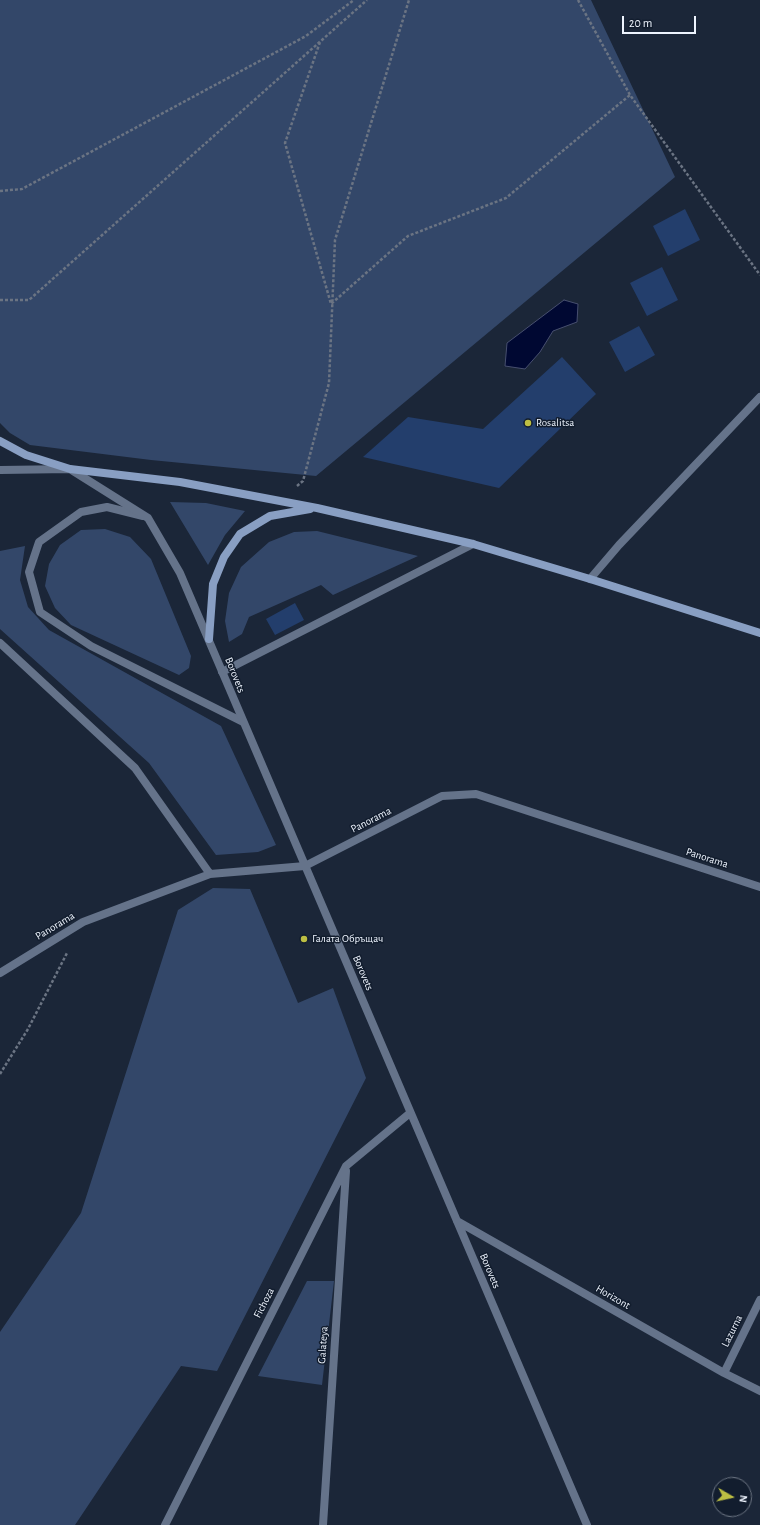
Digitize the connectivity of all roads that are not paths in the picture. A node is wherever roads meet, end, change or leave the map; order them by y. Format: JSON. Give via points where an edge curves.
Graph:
{"nodes":[{"id":1,"x":760,"y":397,"type":"edge"},
{"id":2,"x":0,"y":441,"type":"edge"},
{"id":3,"x":70,"y":469,"type":"junction"},
{"id":4,"x":0,"y":470,"type":"edge"},
{"id":5,"x":317,"y":508,"type":"junction"},
{"id":6,"x":148,"y":518,"type":"junction"},
{"id":7,"x":473,"y":544,"type":"junction"},
{"id":8,"x":590,"y":579,"type":"junction"},
{"id":9,"x":760,"y":633,"type":"edge"},
{"id":10,"x":209,"y":639,"type":"junction"},
{"id":11,"x":0,"y":643,"type":"edge"},
{"id":12,"x":222,"y":672,"type":"junction"},
{"id":13,"x":243,"y":722,"type":"junction"},
{"id":14,"x":305,"y":866,"type":"junction"},
{"id":15,"x":210,"y":874,"type":"junction"},
{"id":16,"x":760,"y":887,"type":"edge"},
{"id":17,"x":0,"y":973,"type":"edge"},
{"id":18,"x":410,"y":1113,"type":"junction"},
{"id":19,"x":346,"y":1166,"type":"junction"},
{"id":20,"x":457,"y":1221,"type":"junction"},
{"id":21,"x":760,"y":1300,"type":"edge"},
{"id":22,"x":724,"y":1373,"type":"junction"},
{"id":23,"x":760,"y":1391,"type":"edge"},
{"id":24,"x":165,"y":1525,"type":"edge"},
{"id":25,"x":323,"y":1525,"type":"edge"},
{"id":26,"x":587,"y":1525,"type":"edge"}],
"edges":[{"from":1,"to":8,"type":"street","via":[[619,544]]},
{"from":2,"to":3,"type":"main road","via":[[26,455]]},
{"from":3,"to":4,"type":"street"},
{"from":3,"to":5,"type":"main road","via":[[180,482]]},
{"from":3,"to":6,"type":"street","name":"Borovets"},
{"from":5,"to":7,"type":"main road"},
{"from":5,"to":10,"type":"main road","via":[[270,516],[240,534],[224,557],[213,584]]},
{"from":6,"to":10,"type":"street","name":"Borovets","via":[[180,573]]},
{"from":6,"to":13,"type":"street","via":[[108,507],[81,512],[39,542],[29,572],[40,612],[91,646]]},
{"from":7,"to":8,"type":"main road"},
{"from":7,"to":12,"type":"street"},
{"from":8,"to":9,"type":"main road"},
{"from":10,"to":12,"type":"street","name":"Borovets"},
{"from":11,"to":15,"type":"street","via":[[135,768]]},
{"from":12,"to":13,"type":"street","name":"Borovets"},
{"from":13,"to":14,"type":"street","name":"Borovets"},
{"from":14,"to":15,"type":"street","name":"Panorama"},
{"from":14,"to":16,"type":"street","name":"Panorama","via":[[442,796],[476,794]]},
{"from":14,"to":18,"type":"street","name":"Borovets"},
{"from":15,"to":17,"type":"street","name":"Panorama","via":[[83,922]]},
{"from":18,"to":19,"type":"street","name":"Fichoza"},
{"from":18,"to":20,"type":"street","name":"Borovets"},
{"from":19,"to":24,"type":"street","name":"Fichoza"},
{"from":19,"to":25,"type":"street","name":"Galateya"},
{"from":20,"to":22,"type":"street","name":"Horizont"},
{"from":20,"to":26,"type":"street","name":"Borovets"},
{"from":21,"to":22,"type":"street","name":"Lazurna"},
{"from":22,"to":23,"type":"street","name":"Horizont"}]}
